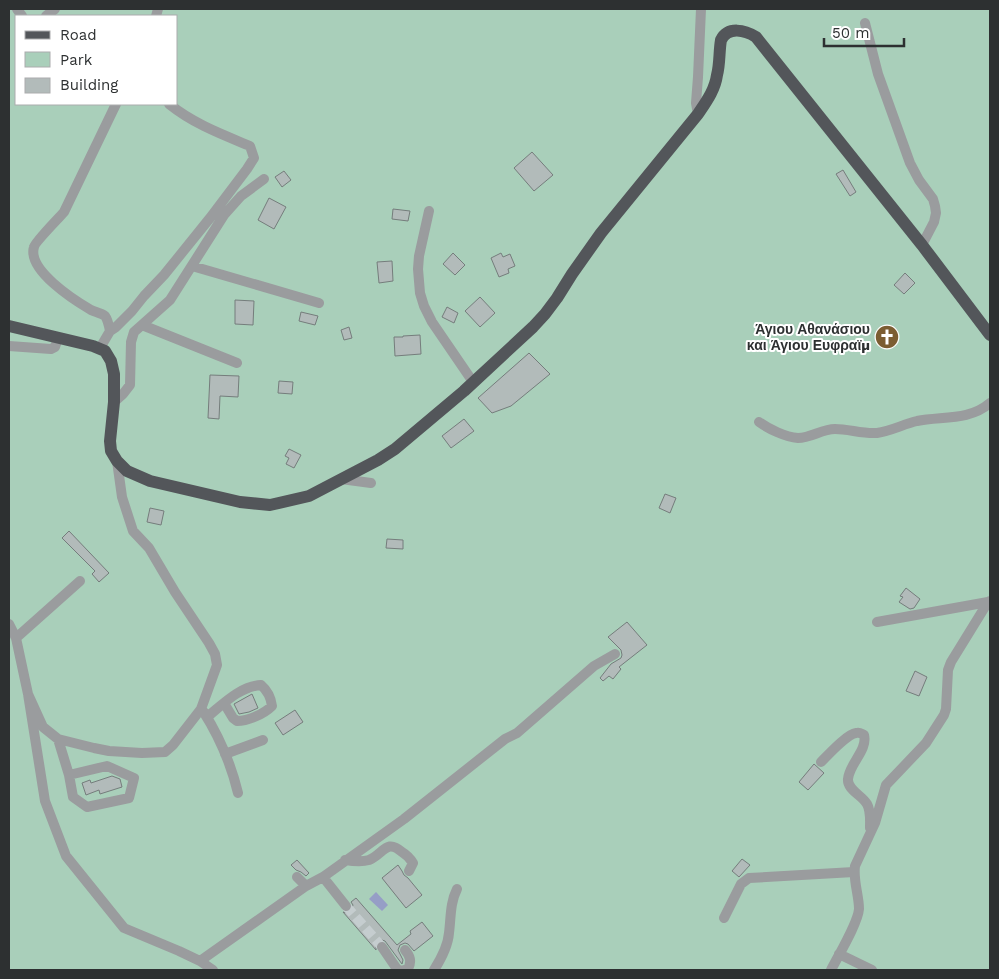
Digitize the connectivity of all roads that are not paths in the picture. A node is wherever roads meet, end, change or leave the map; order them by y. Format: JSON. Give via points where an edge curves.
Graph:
{"nodes":[{"id":1,"x":701,"y":9,"type":"edge"},
{"id":2,"x":865,"y":22,"type":"dead end"},
{"id":3,"x":116,"y":105,"type":"edge"},
{"id":4,"x":170,"y":105,"type":"edge"},
{"id":5,"x":698,"y":114,"type":"junction"},
{"id":6,"x":264,"y":179,"type":"dead end"},
{"id":7,"x":429,"y":211,"type":"dead end"},
{"id":8,"x":922,"y":245,"type":"junction"},
{"id":9,"x":192,"y":266,"type":"junction"},
{"id":10,"x":319,"y":303,"type":"dead end"},
{"id":11,"x":142,"y":325,"type":"junction"},
{"id":12,"x":9,"y":326,"type":"edge"},
{"id":13,"x":110,"y":331,"type":"junction"},
{"id":14,"x":990,"y":335,"type":"edge"},
{"id":15,"x":58,"y":338,"type":"junction"},
{"id":16,"x":9,"y":346,"type":"edge"},
{"id":17,"x":100,"y":348,"type":"junction"},
{"id":18,"x":237,"y":363,"type":"dead end"},
{"id":19,"x":473,"y":382,"type":"junction"},
{"id":20,"x":114,"y":402,"type":"junction"},
{"id":21,"x":990,"y":403,"type":"edge"},
{"id":22,"x":759,"y":422,"type":"dead end"},
{"id":23,"x":117,"y":462,"type":"junction"},
{"id":24,"x":341,"y":479,"type":"junction"},
{"id":25,"x":371,"y":483,"type":"dead end"},
{"id":26,"x":80,"y":581,"type":"dead end"},
{"id":27,"x":989,"y":602,"type":"edge"},
{"id":28,"x":877,"y":622,"type":"dead end"},
{"id":29,"x":9,"y":624,"type":"edge"},
{"id":30,"x":16,"y":638,"type":"junction"},
{"id":31,"x":615,"y":654,"type":"dead end"},
{"id":32,"x":28,"y":694,"type":"junction"},
{"id":33,"x":224,"y":703,"type":"junction"},
{"id":34,"x":204,"y":713,"type":"junction"},
{"id":35,"x":58,"y":739,"type":"junction"},
{"id":36,"x":263,"y":740,"type":"dead end"},
{"id":37,"x":226,"y":754,"type":"junction"},
{"id":38,"x":821,"y":762,"type":"dead end"},
{"id":39,"x":69,"y":775,"type":"junction"},
{"id":40,"x":238,"y":793,"type":"dead end"},
{"id":41,"x":870,"y":834,"type":"junction"},
{"id":42,"x":345,"y":860,"type":"junction"},
{"id":43,"x":409,"y":871,"type":"dead end"},
{"id":44,"x":854,"y":872,"type":"junction"},
{"id":45,"x":297,"y":877,"type":"dead end"},
{"id":46,"x":323,"y":877,"type":"junction"},
{"id":47,"x":306,"y":886,"type":"junction"},
{"id":48,"x":457,"y":889,"type":"dead end"},
{"id":49,"x":346,"y":906,"type":"tunnel mouth"},
{"id":50,"x":724,"y":918,"type":"dead end"},
{"id":51,"x":382,"y":947,"type":"tunnel mouth"},
{"id":52,"x":405,"y":950,"type":"dead end"},
{"id":53,"x":839,"y":954,"type":"junction"},
{"id":54,"x":200,"y":961,"type":"junction"},
{"id":55,"x":862,"y":967,"type":"edge"},
{"id":56,"x":213,"y":970,"type":"edge"},
{"id":57,"x":400,"y":970,"type":"edge"},
{"id":58,"x":404,"y":970,"type":"edge"},
{"id":59,"x":434,"y":970,"type":"edge"},
{"id":60,"x":831,"y":970,"type":"edge"},
{"id":61,"x":872,"y":970,"type":"edge"}],
"edges":[{"from":1,"to":5,"type":"street"},
{"from":2,"to":8,"type":"street","via":[[878,74],[910,163],[935,206],[934,222]]},
{"from":3,"to":13,"type":"street","via":[[67,206],[36,243],[33,254],[46,278],[104,316]]},
{"from":4,"to":13,"type":"street","via":[[214,132],[250,146],[254,158],[164,275]]},
{"from":5,"to":8,"type":"main road","via":[[714,87],[724,34],[737,30],[756,37]]},
{"from":5,"to":19,"type":"main road","via":[[601,233],[545,314]]},
{"from":6,"to":9,"type":"street","via":[[224,214]]},
{"from":7,"to":19,"type":"street","via":[[419,256],[420,293],[432,322]]},
{"from":8,"to":14,"type":"main road"},
{"from":9,"to":10,"type":"street"},
{"from":9,"to":11,"type":"street","via":[[170,300]]},
{"from":11,"to":18,"type":"street"},
{"from":11,"to":20,"type":"street","via":[[134,332],[131,342],[130,385]]},
{"from":12,"to":15,"type":"main road"},
{"from":13,"to":17,"type":"street"},
{"from":15,"to":16,"type":"street","via":[[51,350]]},
{"from":15,"to":17,"type":"main road"},
{"from":17,"to":20,"type":"main road","via":[[111,361]]},
{"from":19,"to":24,"type":"main road","via":[[396,449]]},
{"from":20,"to":23,"type":"main road","via":[[110,441]]},
{"from":21,"to":22,"type":"street","via":[[984,409],[961,417],[928,419],[878,432],[834,429],[797,438],[771,430]]},
{"from":23,"to":24,"type":"main road","via":[[127,471],[150,481],[240,502],[270,505],[309,496]]},
{"from":23,"to":34,"type":"street","via":[[122,497],[133,531],[149,548],[215,654],[217,665]]},
{"from":24,"to":25,"type":"street"},
{"from":26,"to":30,"type":"street"},
{"from":27,"to":28,"type":"street"},
{"from":27,"to":41,"type":"street","via":[[951,662],[944,715],[926,743],[886,784]]},
{"from":29,"to":30,"type":"street"},
{"from":30,"to":32,"type":"street"},
{"from":31,"to":42,"type":"street","via":[[594,666],[517,733]]},
{"from":32,"to":35,"type":"street","via":[[43,727]]},
{"from":32,"to":54,"type":"street","via":[[45,801],[66,856],[124,928]]},
{"from":33,"to":33,"type":"street","via":[[261,685],[266,689],[272,706],[237,722]]},
{"from":33,"to":34,"type":"street"},
{"from":34,"to":35,"type":"street","via":[[165,752],[109,751]]},
{"from":34,"to":37,"type":"street"},
{"from":35,"to":39,"type":"street"},
{"from":36,"to":37,"type":"street"},
{"from":37,"to":40,"type":"street"},
{"from":38,"to":41,"type":"street","via":[[849,735],[864,735],[865,742],[848,779],[851,788],[870,810]]},
{"from":39,"to":39,"type":"street","via":[[73,797],[87,807],[129,798],[134,778],[107,766]]},
{"from":41,"to":44,"type":"street"},
{"from":42,"to":43,"type":"street","via":[[367,861],[393,846],[410,858],[413,864]]},
{"from":42,"to":46,"type":"street"},
{"from":44,"to":50,"type":"street","via":[[749,878],[741,884]]},
{"from":44,"to":53,"type":"street","via":[[858,915]]},
{"from":45,"to":47,"type":"street"},
{"from":46,"to":47,"type":"street"},
{"from":46,"to":49,"type":"street"},
{"from":47,"to":54,"type":"street"},
{"from":48,"to":59,"type":"street","via":[[448,940]]},
{"from":51,"to":57,"type":"street"},
{"from":52,"to":58,"type":"street","via":[[410,956],[410,965]]},
{"from":53,"to":55,"type":"street"},
{"from":53,"to":60,"type":"street"},
{"from":54,"to":56,"type":"street"},
{"from":55,"to":61,"type":"street"}]}
